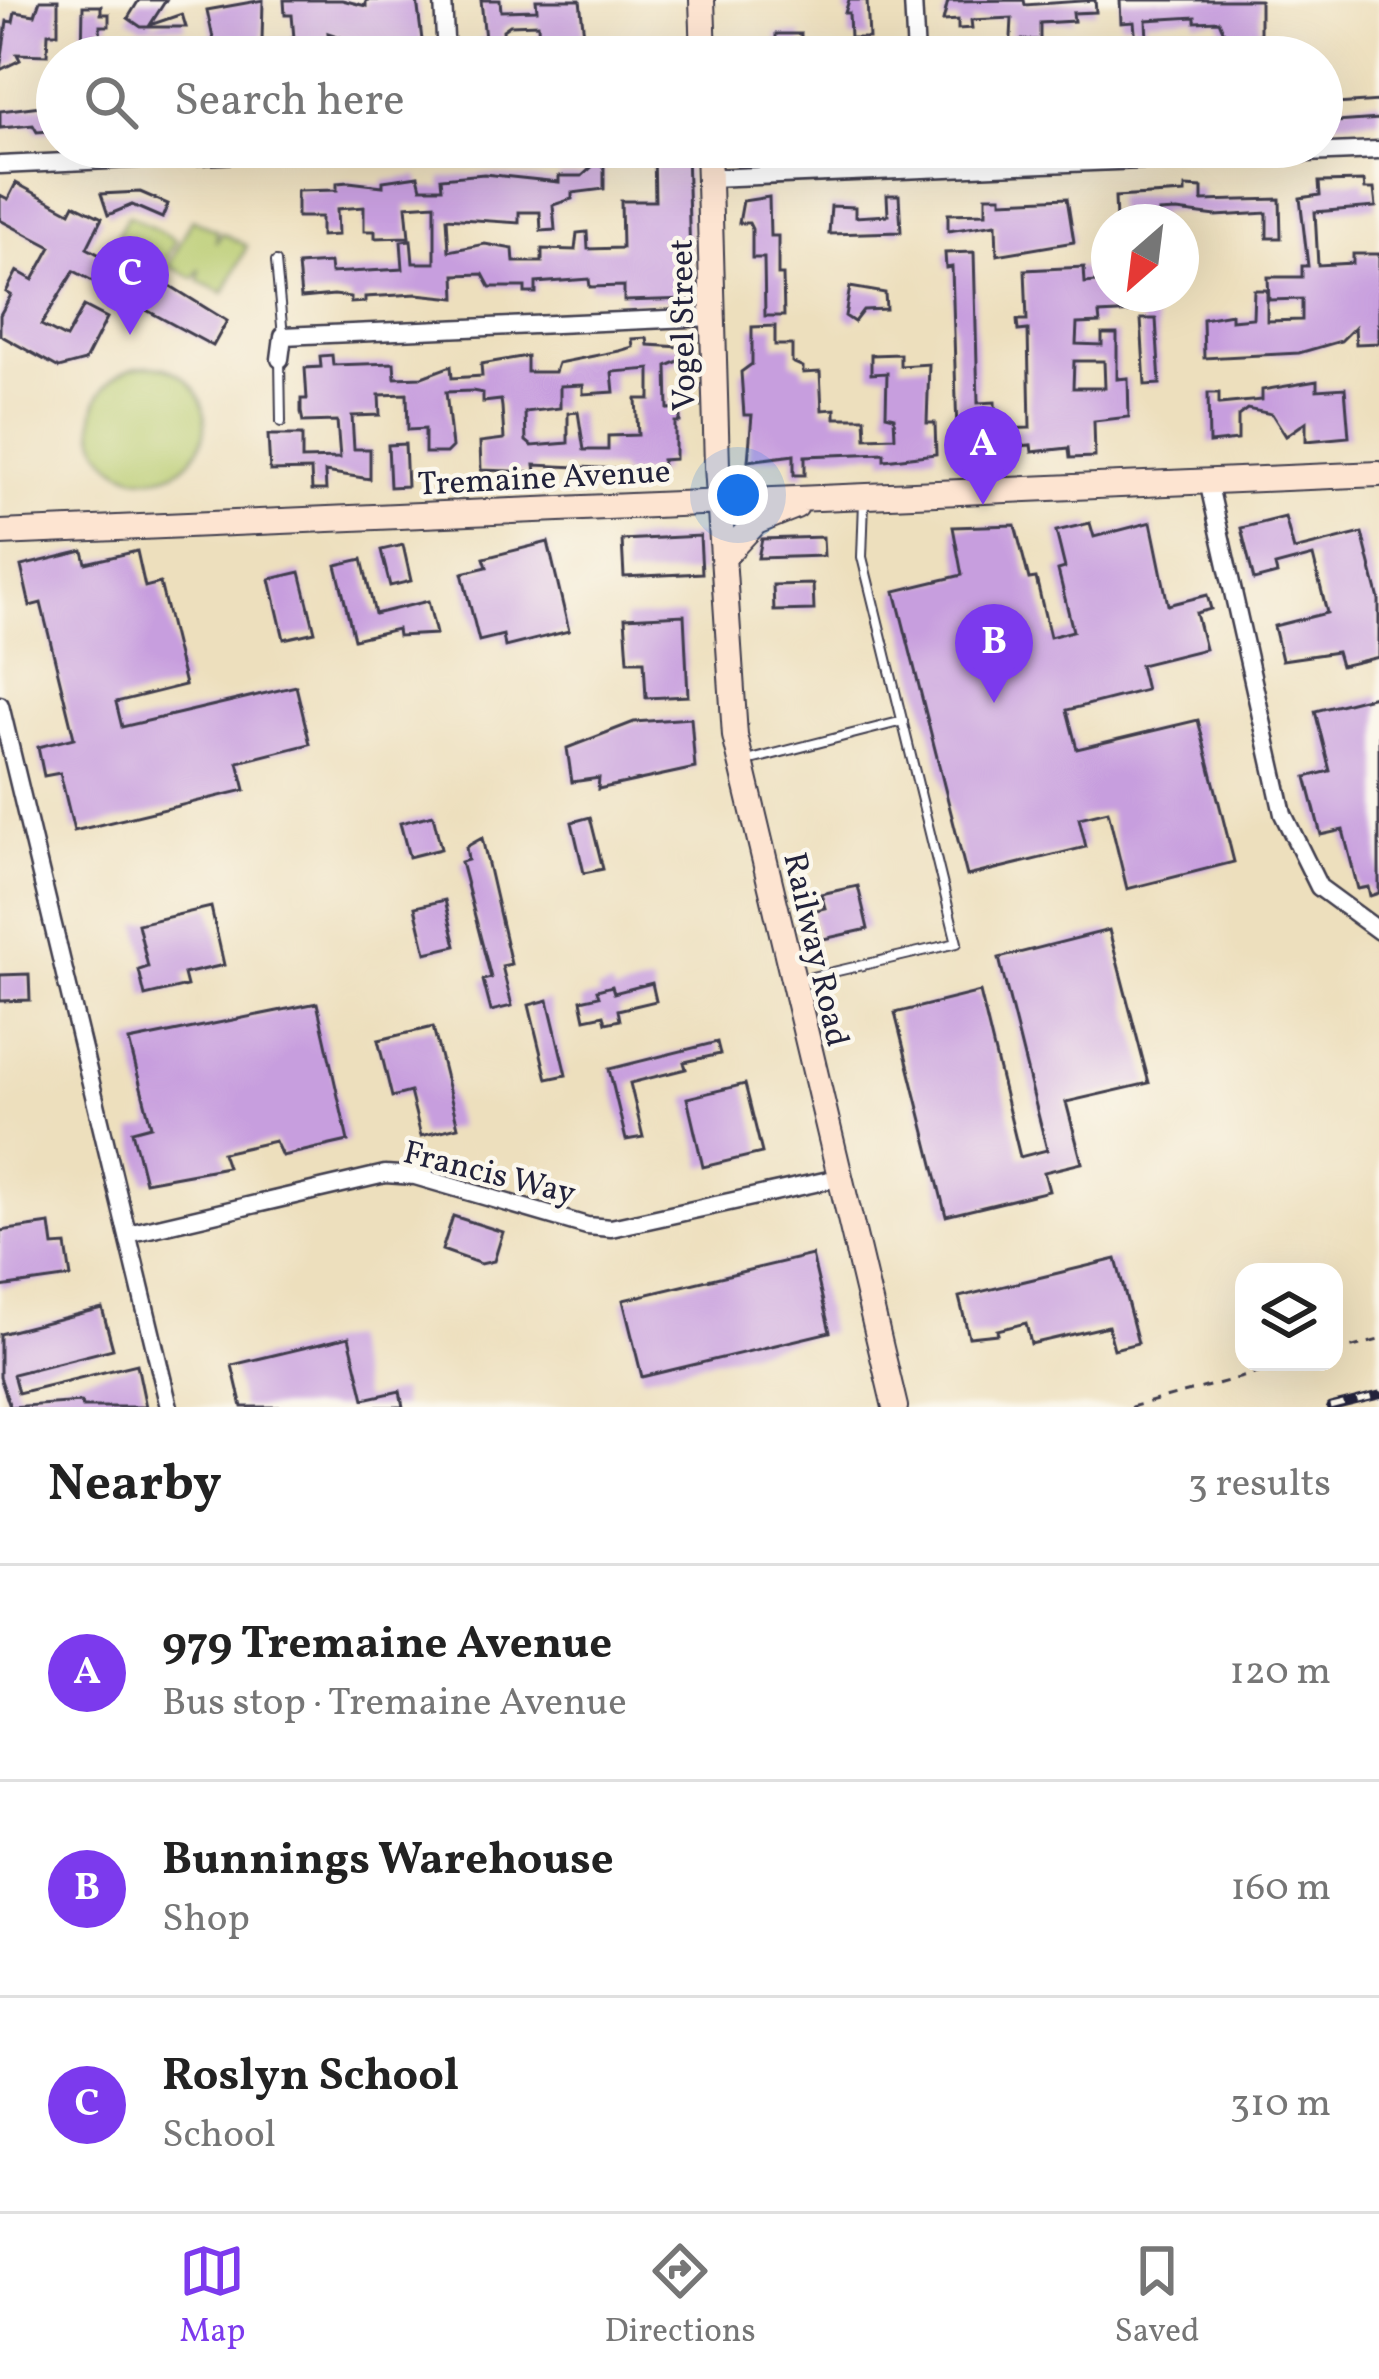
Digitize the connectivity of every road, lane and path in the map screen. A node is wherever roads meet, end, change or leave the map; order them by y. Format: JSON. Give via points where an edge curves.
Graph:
{"nodes":[{"id":1,"x":443,"y":0,"type":"edge"},
{"id":2,"x":702,"y":0,"type":"edge"},
{"id":3,"x":913,"y":0,"type":"edge"},
{"id":4,"x":445,"y":36,"type":"edge"},
{"id":5,"x":703,"y":36,"type":"edge"},
{"id":6,"x":915,"y":36,"type":"edge"},
{"id":7,"x":1379,"y":150,"type":"edge"},
{"id":8,"x":1343,"y":151,"type":"edge"},
{"id":9,"x":36,"y":163,"type":"edge"},
{"id":10,"x":0,"y":165,"type":"edge"},
{"id":11,"x":709,"y":168,"type":"edge"},
{"id":12,"x":945,"y":168,"type":"edge"},
{"id":13,"x":921,"y":169,"type":"joint"},
{"id":14,"x":710,"y":178,"type":"junction"},
{"id":15,"x":277,"y":262,"type":"dead end"},
{"id":16,"x":713,"y":317,"type":"junction"},
{"id":17,"x":284,"y":336,"type":"junction"},
{"id":18,"x":280,"y":359,"type":"joint"},
{"id":19,"x":281,"y":422,"type":"dead end"},
{"id":20,"x":1379,"y":474,"type":"edge"},
{"id":21,"x":1208,"y":481,"type":"junction"},
{"id":22,"x":864,"y":497,"type":"junction"},
{"id":23,"x":815,"y":499,"type":"junction"},
{"id":24,"x":721,"y":501,"type":"junction"},
{"id":25,"x":0,"y":533,"type":"edge"},
{"id":26,"x":726,"y":554,"type":"junction"},
{"id":27,"x":0,"y":705,"type":"edge"},
{"id":28,"x":903,"y":721,"type":"junction"},
{"id":29,"x":740,"y":764,"type":"junction"},
{"id":30,"x":1379,"y":931,"type":"edge"},
{"id":31,"x":792,"y":982,"type":"junction"},
{"id":32,"x":838,"y":1178,"type":"junction"},
{"id":33,"x":128,"y":1234,"type":"junction"},
{"id":34,"x":1379,"y":1340,"type":"edge"},
{"id":35,"x":1343,"y":1350,"type":"edge"},
{"id":36,"x":1265,"y":1371,"type":"edge"},
{"id":37,"x":169,"y":1407,"type":"edge"},
{"id":38,"x":895,"y":1407,"type":"edge"},
{"id":39,"x":1131,"y":1407,"type":"edge"}],
"edges":[{"from":1,"to":4,"type":"street"},
{"from":2,"to":5,"type":"main road"},
{"from":3,"to":6,"type":"street"},
{"from":7,"to":8,"type":"street"},
{"from":9,"to":10,"type":"street"},
{"from":11,"to":14,"type":"main road","name":"Vogel Street"},
{"from":12,"to":13,"type":"street"},
{"from":13,"to":14,"type":"street"},
{"from":14,"to":16,"type":"main road","name":"Vogel Street"},
{"from":15,"to":17,"type":"lane"},
{"from":16,"to":17,"type":"street"},
{"from":16,"to":24,"type":"main road","name":"Vogel Street"},
{"from":17,"to":18,"type":"street"},
{"from":18,"to":19,"type":"lane"},
{"from":20,"to":21,"type":"main road","name":"Tremaine Avenue"},
{"from":21,"to":22,"type":"main road","name":"Tremaine Avenue"},
{"from":21,"to":30,"type":"street","via":[[1283,814],[1319,887]]},
{"from":22,"to":23,"type":"main road","name":"Tremaine Avenue"},
{"from":22,"to":28,"type":"lane","via":[[862,557]]},
{"from":23,"to":24,"type":"main road","name":"Tremaine Avenue"},
{"from":23,"to":26,"type":"main road","via":[[756,522]]},
{"from":24,"to":25,"type":"main road","name":"Tremaine Avenue"},
{"from":24,"to":26,"type":"main road","name":"Railway Road"},
{"from":26,"to":29,"type":"main road","name":"Railway Road"},
{"from":27,"to":33,"type":"street"},
{"from":28,"to":29,"type":"lane"},
{"from":28,"to":31,"type":"lane","via":[[956,943]]},
{"from":29,"to":31,"type":"main road","name":"Railway Road"},
{"from":31,"to":32,"type":"main road","name":"Railway Road"},
{"from":32,"to":33,"type":"street","name":"Francis Way","via":[[611,1228],[385,1174]]},
{"from":32,"to":38,"type":"main road","name":"Railway Road"},
{"from":33,"to":37,"type":"street"},
{"from":34,"to":35,"type":"path"},
{"from":36,"to":39,"type":"path"}]}
